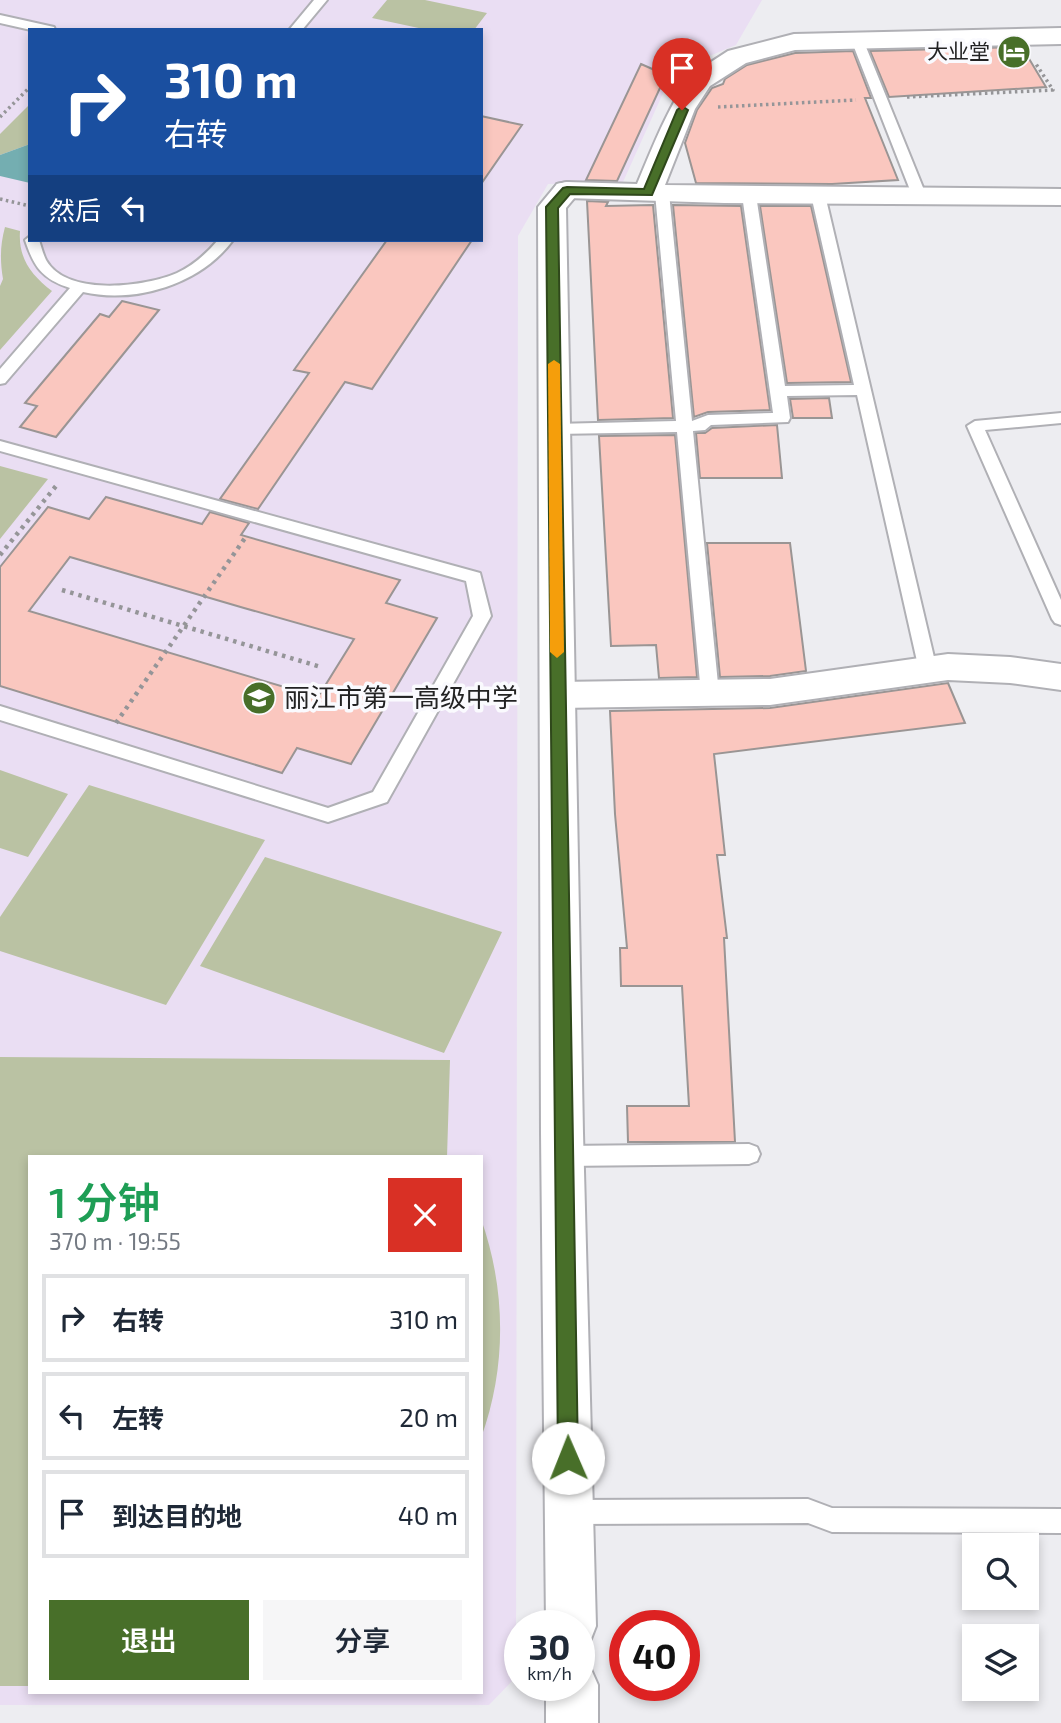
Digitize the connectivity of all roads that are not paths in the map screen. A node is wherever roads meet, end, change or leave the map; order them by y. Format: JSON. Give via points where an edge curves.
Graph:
{"nodes":[{"id":1,"x":321,"y":0,"type":"edge"},
{"id":2,"x":0,"y":19,"type":"edge"},
{"id":3,"x":40,"y":28,"type":"edge"},
{"id":4,"x":297,"y":28,"type":"edge"},
{"id":5,"x":1061,"y":36,"type":"edge"},
{"id":6,"x":858,"y":42,"type":"junction"},
{"id":7,"x":655,"y":193,"type":"junction"},
{"id":8,"x":749,"y":195,"type":"junction"},
{"id":9,"x":818,"y":195,"type":"junction"},
{"id":10,"x":919,"y":195,"type":"junction"},
{"id":11,"x":1061,"y":197,"type":"edge"},
{"id":12,"x":32,"y":242,"type":"edge"},
{"id":13,"x":225,"y":242,"type":"edge"},
{"id":14,"x":80,"y":286,"type":"junction"},
{"id":15,"x":0,"y":379,"type":"edge"},
{"id":16,"x":863,"y":390,"type":"junction"},
{"id":17,"x":778,"y":391,"type":"junction"},
{"id":18,"x":1061,"y":418,"type":"edge"},
{"id":19,"x":684,"y":427,"type":"junction"},
{"id":20,"x":555,"y":429,"type":"junction"},
{"id":21,"x":0,"y":446,"type":"edge"},
{"id":22,"x":1061,"y":619,"type":"edge"},
{"id":23,"x":928,"y":670,"type":"junction"},
{"id":24,"x":1061,"y":677,"type":"edge"},
{"id":25,"x":710,"y":694,"type":"junction"},
{"id":26,"x":558,"y":695,"type":"junction"},
{"id":27,"x":0,"y":713,"type":"edge"},
{"id":28,"x":749,"y":1154,"type":"dead end"},
{"id":29,"x":563,"y":1156,"type":"junction"},
{"id":30,"x":569,"y":1512,"type":"junction"},
{"id":31,"x":1061,"y":1521,"type":"edge"},
{"id":32,"x":571,"y":1610,"type":"edge"},
{"id":33,"x":572,"y":1701,"type":"edge"},
{"id":34,"x":572,"y":1723,"type":"edge"}],
"edges":[{"from":1,"to":4,"type":"lane"},
{"from":2,"to":3,"type":"lane"},
{"from":5,"to":6,"type":"street"},
{"from":6,"to":7,"type":"street","via":[[774,45],[710,72],[682,110]]},
{"from":6,"to":10,"type":"lane"},
{"from":7,"to":8,"type":"street"},
{"from":7,"to":19,"type":"lane"},
{"from":7,"to":20,"type":"street","via":[[567,190],[552,207]]},
{"from":8,"to":9,"type":"street"},
{"from":8,"to":17,"type":"lane"},
{"from":9,"to":10,"type":"street"},
{"from":9,"to":16,"type":"lane"},
{"from":10,"to":11,"type":"street"},
{"from":12,"to":14,"type":"lane","via":[[43,267]]},
{"from":13,"to":14,"type":"lane","via":[[213,259],[170,283],[126,291]]},
{"from":14,"to":15,"type":"lane"},
{"from":16,"to":17,"type":"lane"},
{"from":16,"to":23,"type":"lane"},
{"from":17,"to":19,"type":"lane","via":[[782,418],[708,420]]},
{"from":18,"to":22,"type":"lane","via":[[975,426]]},
{"from":19,"to":20,"type":"lane"},
{"from":19,"to":25,"type":"lane"},
{"from":20,"to":26,"type":"street"},
{"from":21,"to":27,"type":"lane","via":[[474,577],[482,616],[380,797],[328,815]]},
{"from":23,"to":24,"type":"street","via":[[967,667]]},
{"from":23,"to":25,"type":"street","via":[[770,692]]},
{"from":25,"to":26,"type":"street"},
{"from":26,"to":29,"type":"street"},
{"from":28,"to":29,"type":"lane"},
{"from":29,"to":30,"type":"street"},
{"from":30,"to":31,"type":"lane","via":[[808,1511],[832,1520]]},
{"from":30,"to":32,"type":"street"},
{"from":33,"to":34,"type":"street"}]}
